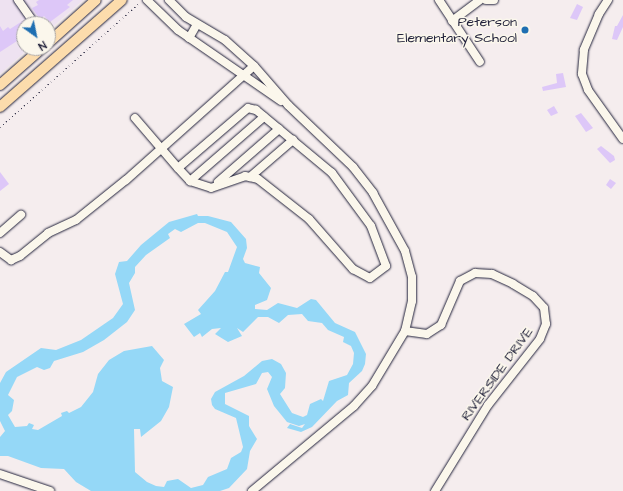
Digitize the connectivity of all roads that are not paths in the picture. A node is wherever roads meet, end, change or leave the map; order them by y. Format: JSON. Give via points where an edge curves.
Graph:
{"nodes":[{"id":1,"x":18,"y":0,"type":"edge"},
{"id":2,"x":96,"y":0,"type":"edge"},
{"id":3,"x":122,"y":0,"type":"edge"},
{"id":4,"x":147,"y":0,"type":"edge"},
{"id":5,"x":169,"y":0,"type":"edge"},
{"id":6,"x":439,"y":0,"type":"edge"},
{"id":7,"x":480,"y":0,"type":"edge"},
{"id":8,"x":486,"y":0,"type":"edge"},
{"id":9,"x":494,"y":0,"type":"edge"},
{"id":10,"x":608,"y":0,"type":"edge"},
{"id":11,"x":29,"y":16,"type":"edge"},
{"id":12,"x":452,"y":20,"type":"junction"},
{"id":13,"x":197,"y":24,"type":"junction"},
{"id":14,"x":56,"y":36,"type":"edge"},
{"id":15,"x":189,"y":38,"type":"junction"},
{"id":16,"x":33,"y":56,"type":"edge"},
{"id":17,"x":480,"y":62,"type":"dead end"},
{"id":18,"x":254,"y":66,"type":"junction"},
{"id":19,"x":244,"y":76,"type":"junction"},
{"id":20,"x":0,"y":85,"type":"edge"},
{"id":21,"x":288,"y":105,"type":"junction"},
{"id":22,"x":0,"y":107,"type":"edge"},
{"id":23,"x":264,"y":116,"type":"junction"},
{"id":24,"x":135,"y":118,"type":"dead end"},
{"id":25,"x":279,"y":130,"type":"junction"},
{"id":26,"x":623,"y":139,"type":"edge"},
{"id":27,"x":293,"y":140,"type":"junction"},
{"id":28,"x":162,"y":149,"type":"junction"},
{"id":29,"x":178,"y":168,"type":"junction"},
{"id":30,"x":250,"y":178,"type":"junction"},
{"id":31,"x":190,"y":181,"type":"junction"},
{"id":32,"x":211,"y":188,"type":"junction"},
{"id":33,"x":21,"y":215,"type":"dead end"},
{"id":34,"x":0,"y":233,"type":"edge"},
{"id":35,"x":0,"y":252,"type":"edge"},
{"id":36,"x":405,"y":331,"type":"junction"},
{"id":37,"x":0,"y":474,"type":"edge"},
{"id":38,"x":50,"y":491,"type":"edge"},
{"id":39,"x":252,"y":491,"type":"edge"},
{"id":40,"x":435,"y":491,"type":"edge"}],
"edges":[{"from":1,"to":11,"type":"street"},
{"from":2,"to":14,"type":"main road"},
{"from":3,"to":22,"type":"main road"},
{"from":4,"to":15,"type":"street","via":[[163,18]]},
{"from":5,"to":13,"type":"street"},
{"from":6,"to":12,"type":"street"},
{"from":7,"to":12,"type":"street"},
{"from":8,"to":9,"type":"street"},
{"from":10,"to":26,"type":"street","via":[[599,14],[584,50],[582,74],[588,90]]},
{"from":12,"to":17,"type":"street"},
{"from":13,"to":15,"type":"street"},
{"from":13,"to":18,"type":"street","via":[[226,40]]},
{"from":15,"to":19,"type":"street"},
{"from":16,"to":20,"type":"main road"},
{"from":18,"to":19,"type":"street"},
{"from":18,"to":21,"type":"street"},
{"from":19,"to":21,"type":"street"},
{"from":19,"to":28,"type":"street"},
{"from":21,"to":36,"type":"street","via":[[353,167],[373,193],[390,222],[405,251],[412,277],[412,302]]},
{"from":23,"to":25,"type":"street"},
{"from":23,"to":29,"type":"street","via":[[248,108]]},
{"from":23,"to":31,"type":"street"},
{"from":24,"to":28,"type":"street"},
{"from":25,"to":27,"type":"street"},
{"from":25,"to":32,"type":"street"},
{"from":27,"to":30,"type":"street"},
{"from":27,"to":30,"type":"street","via":[[332,173],[356,203],[371,226],[386,266],[370,278],[353,269],[309,218],[270,187],[258,179]]},
{"from":28,"to":29,"type":"street"},
{"from":28,"to":35,"type":"street","via":[[99,203],[76,220],[48,232],[20,256],[11,260]]},
{"from":29,"to":31,"type":"street"},
{"from":30,"to":32,"type":"street","via":[[234,178]]},
{"from":31,"to":32,"type":"street"},
{"from":33,"to":34,"type":"street"},
{"from":36,"to":39,"type":"street","via":[[372,386],[354,406]]},
{"from":36,"to":40,"type":"street","name":"RIVERSIDE DRIVE","via":[[428,334],[441,325],[457,286],[464,278],[475,273],[487,273],[513,284],[540,302],[545,312],[546,324],[537,343],[488,405]]},
{"from":37,"to":38,"type":"street"}]}
